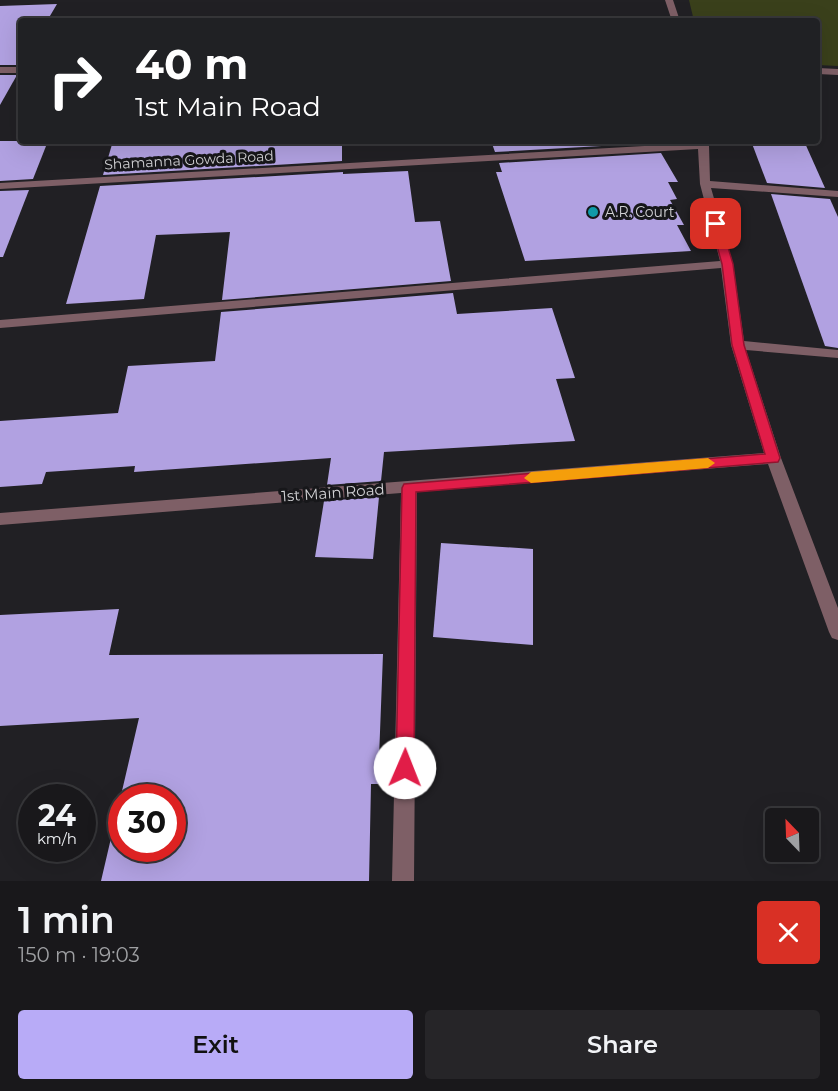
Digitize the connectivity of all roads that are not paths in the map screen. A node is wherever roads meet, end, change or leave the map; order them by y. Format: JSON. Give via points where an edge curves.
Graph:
{"nodes":[{"id":1,"x":669,"y":0,"type":"edge"},
{"id":2,"x":675,"y":18,"type":"edge"},
{"id":3,"x":0,"y":70,"type":"edge"},
{"id":4,"x":18,"y":70,"type":"edge"},
{"id":5,"x":820,"y":71,"type":"edge"},
{"id":6,"x":838,"y":72,"type":"edge"},
{"id":7,"x":687,"y":144,"type":"edge"},
{"id":8,"x":703,"y":144,"type":"edge"},
{"id":9,"x":705,"y":184,"type":"junction"},
{"id":10,"x":0,"y":186,"type":"edge"},
{"id":11,"x":838,"y":194,"type":"edge"},
{"id":12,"x":727,"y":264,"type":"junction"},
{"id":13,"x":0,"y":324,"type":"edge"},
{"id":14,"x":738,"y":345,"type":"junction"},
{"id":15,"x":838,"y":354,"type":"edge"},
{"id":16,"x":773,"y":458,"type":"junction"},
{"id":17,"x":409,"y":488,"type":"junction"},
{"id":18,"x":0,"y":519,"type":"edge"},
{"id":19,"x":838,"y":632,"type":"edge"},
{"id":20,"x":404,"y":881,"type":"edge"}],
"edges":[{"from":1,"to":2,"type":"street"},
{"from":3,"to":4,"type":"street"},
{"from":5,"to":6,"type":"street"},
{"from":7,"to":10,"type":"street","name":"Shamanna Gowda Road"},
{"from":8,"to":9,"type":"street"},
{"from":9,"to":11,"type":"street"},
{"from":9,"to":12,"type":"street"},
{"from":12,"to":13,"type":"street"},
{"from":12,"to":14,"type":"street"},
{"from":14,"to":15,"type":"street"},
{"from":14,"to":16,"type":"street"},
{"from":16,"to":17,"type":"street","name":"1st Main Road"},
{"from":16,"to":19,"type":"street"},
{"from":17,"to":18,"type":"street","name":"1st Main Road"},
{"from":17,"to":20,"type":"street"}]}
